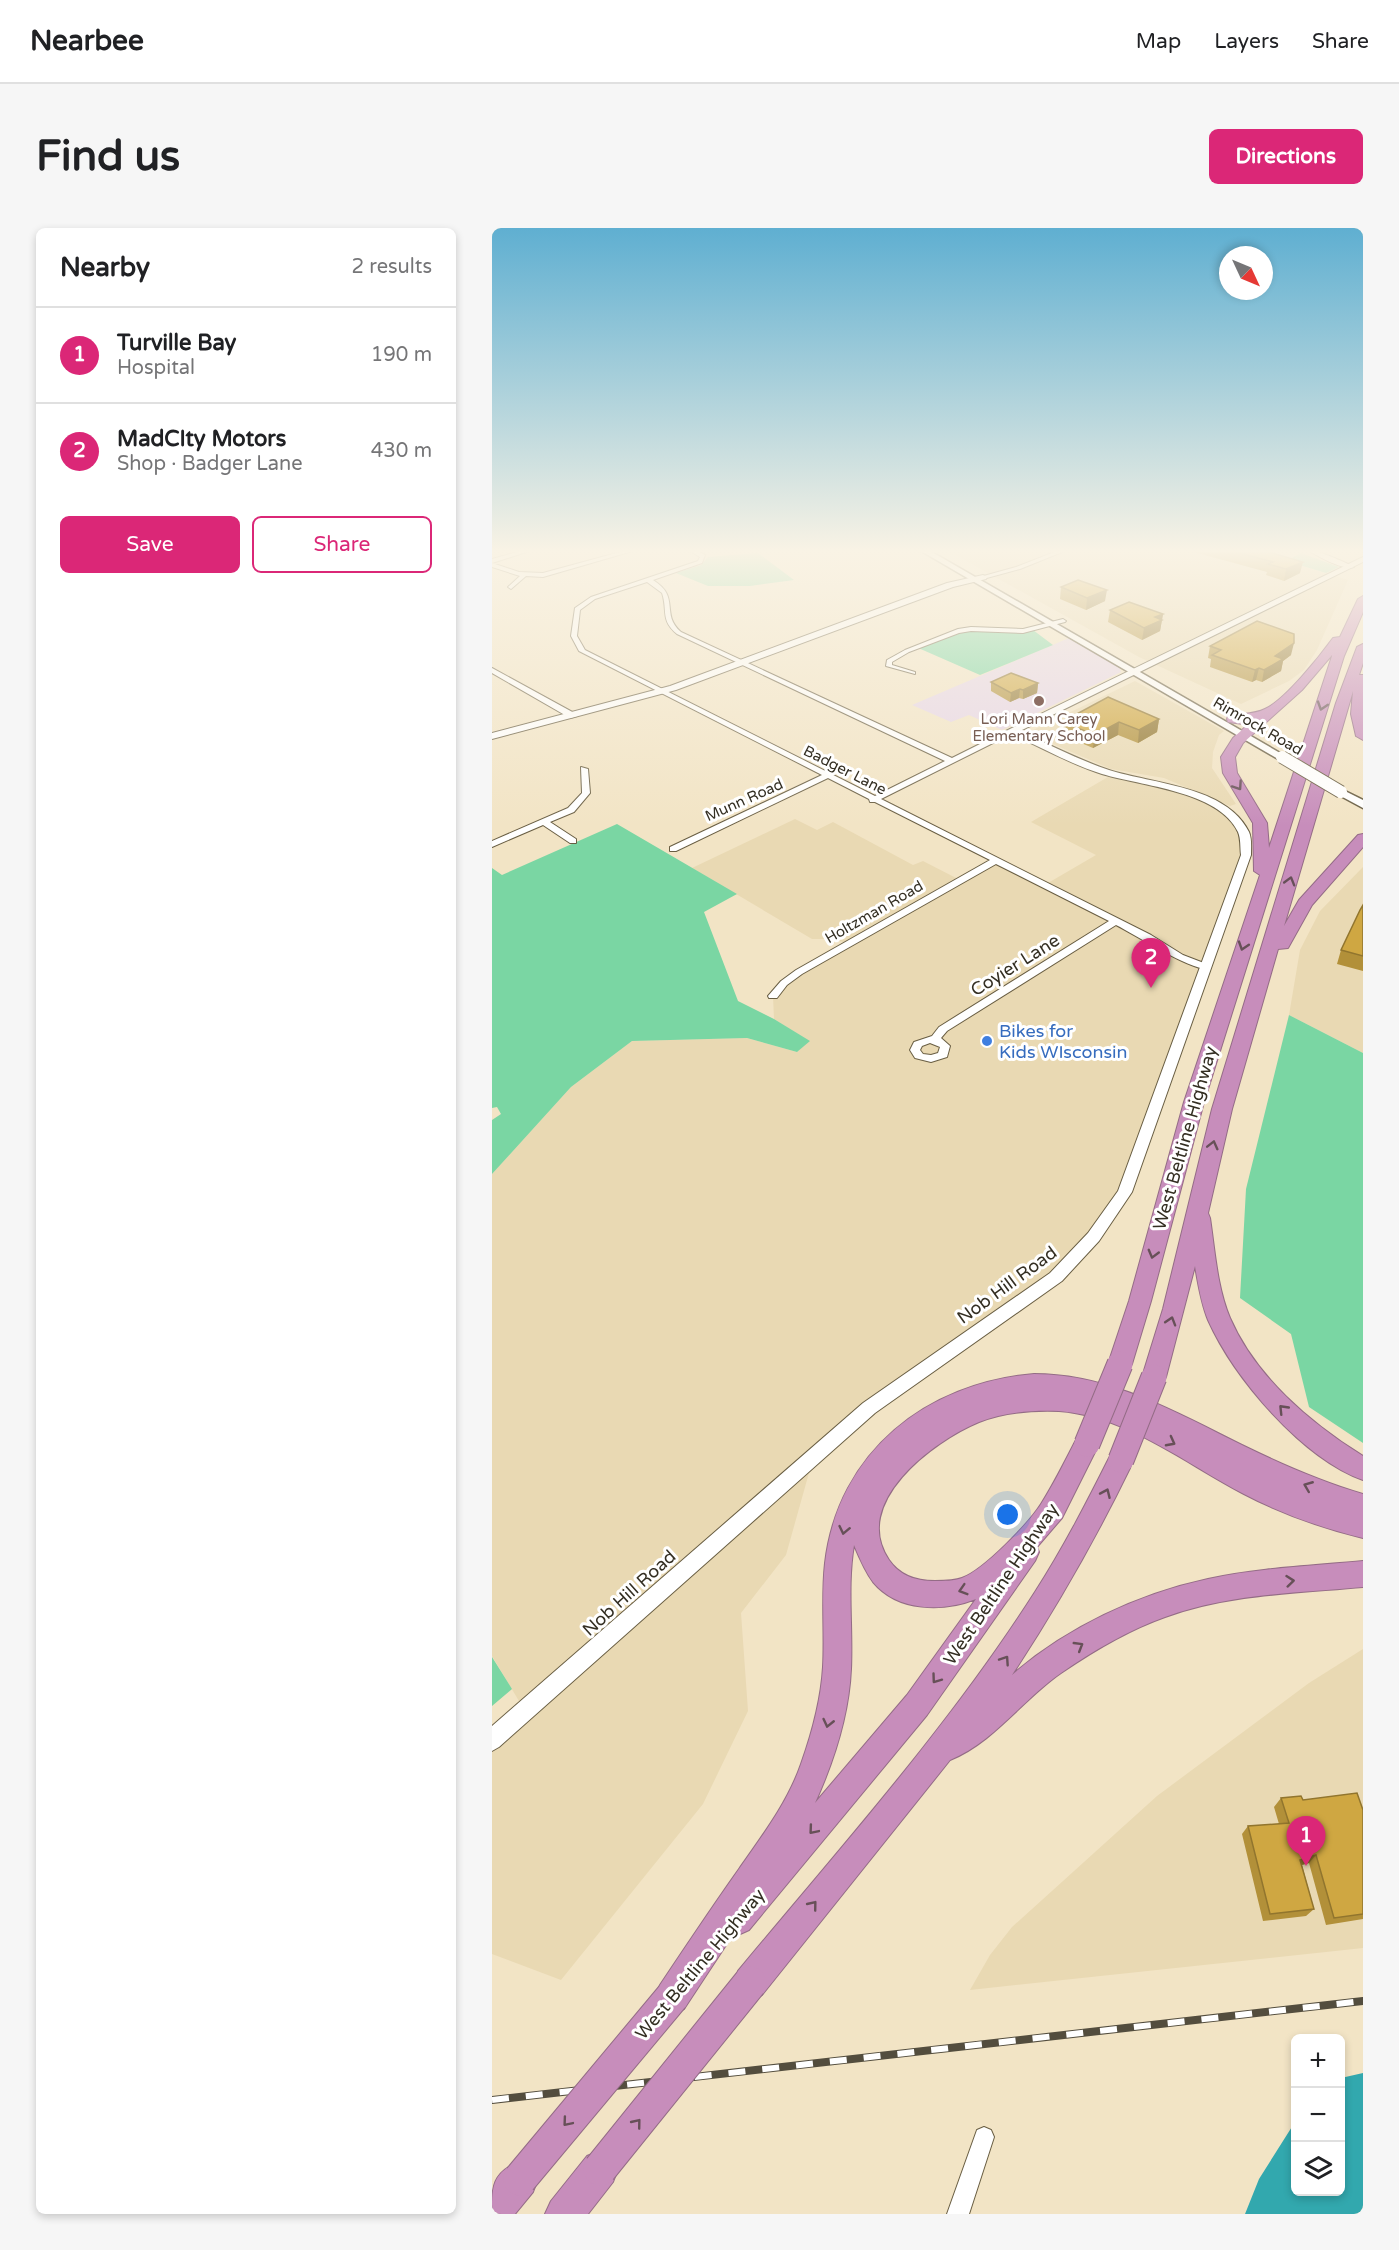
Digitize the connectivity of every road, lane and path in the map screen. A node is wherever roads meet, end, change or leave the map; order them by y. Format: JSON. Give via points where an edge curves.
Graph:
{"nodes":[{"id":1,"x":576,"y":641,"type":"edge"},
{"id":2,"x":696,"y":641,"type":"edge"},
{"id":3,"x":800,"y":641,"type":"edge"},
{"id":4,"x":933,"y":641,"type":"edge"},
{"id":5,"x":1090,"y":641,"type":"edge"},
{"id":6,"x":1201,"y":641,"type":"edge"},
{"id":7,"x":1336,"y":641,"type":"edge"},
{"id":8,"x":1344,"y":641,"type":"edge"},
{"id":9,"x":1363,"y":647,"type":"edge"},
{"id":10,"x":1363,"y":660,"type":"edge"},
{"id":11,"x":740,"y":663,"type":"junction"},
{"id":12,"x":492,"y":670,"type":"edge"},
{"id":13,"x":1141,"y":670,"type":"junction"},
{"id":14,"x":913,"y":673,"type":"dead end"},
{"id":15,"x":661,"y":692,"type":"junction"},
{"id":16,"x":1272,"y":710,"type":"junction"},
{"id":17,"x":573,"y":716,"type":"junction"},
{"id":18,"x":1233,"y":719,"type":"junction"},
{"id":19,"x":1013,"y":731,"type":"junction"},
{"id":20,"x":1248,"y":732,"type":"junction"},
{"id":21,"x":492,"y":736,"type":"edge"},
{"id":22,"x":1363,"y":736,"type":"edge"},
{"id":23,"x":951,"y":761,"type":"junction"},
{"id":24,"x":584,"y":769,"type":"dead end"},
{"id":25,"x":826,"y":776,"type":"junction"},
{"id":26,"x":1343,"y":788,"type":"junction"},
{"id":27,"x":1363,"y":794,"type":"edge"},
{"id":28,"x":873,"y":800,"type":"junction"},
{"id":29,"x":1363,"y":805,"type":"edge"},
{"id":30,"x":544,"y":822,"type":"junction"},
{"id":31,"x":573,"y":841,"type":"dead end"},
{"id":32,"x":1360,"y":843,"type":"edge"},
{"id":33,"x":492,"y":844,"type":"edge"},
{"id":34,"x":673,"y":849,"type":"dead end"},
{"id":35,"x":995,"y":861,"type":"junction"},
{"id":36,"x":1262,"y":890,"type":"junction"},
{"id":37,"x":1116,"y":921,"type":"junction"},
{"id":38,"x":1206,"y":968,"type":"junction"},
{"id":39,"x":773,"y":996,"type":"dead end"},
{"id":40,"x":1251,"y":1018,"type":"junction"},
{"id":41,"x":934,"y":1040,"type":"dead end"},
{"id":42,"x":1198,"y":1202,"type":"junction"},
{"id":43,"x":1363,"y":1469,"type":"edge"},
{"id":44,"x":1363,"y":1506,"type":"edge"},
{"id":45,"x":1053,"y":1510,"type":"junction"},
{"id":46,"x":1363,"y":1526,"type":"edge"},
{"id":47,"x":1363,"y":1574,"type":"edge"},
{"id":48,"x":492,"y":1740,"type":"edge"},
{"id":49,"x":933,"y":1758,"type":"junction"},
{"id":50,"x":672,"y":1997,"type":"junction"},
{"id":51,"x":984,"y":2137,"type":"dead end"},
{"id":52,"x":492,"y":2213,"type":"edge"},
{"id":53,"x":564,"y":2214,"type":"edge"},
{"id":54,"x":958,"y":2214,"type":"edge"}],
"edges":[{"from":1,"to":15,"type":"street","name":"Badger Lane","via":[[586,654]]},
{"from":2,"to":11,"type":"street"},
{"from":3,"to":11,"type":"street"},
{"from":4,"to":14,"type":"street","via":[[889,661],[892,668]]},
{"from":5,"to":13,"type":"main road","name":"Rimrock Road"},
{"from":6,"to":13,"type":"street"},
{"from":7,"to":16,"type":"highway","via":[[1322,662]]},
{"from":8,"to":36,"type":"highway","name":"West Beltline Highway","one_way":true},
{"from":40,"to":9,"type":"highway","name":"West Beltline Highway","one_way":true,"via":[[1342,703]]},
{"from":10,"to":22,"type":"highway","via":[[1357,714]]},
{"from":11,"to":15,"type":"street"},
{"from":11,"to":23,"type":"street"},
{"from":12,"to":17,"type":"street"},
{"from":13,"to":18,"type":"main road","name":"Rimrock Road"},
{"from":13,"to":19,"type":"street"},
{"from":13,"to":20,"type":"main road","name":"Rimrock Road"},
{"from":15,"to":17,"type":"street"},
{"from":15,"to":25,"type":"street","name":"Badger Lane"},
{"from":16,"to":18,"type":"highway","via":[[1253,718]]},
{"from":16,"to":20,"type":"highway"},
{"from":17,"to":21,"type":"street"},
{"from":18,"to":20,"type":"main road","name":"Rimrock Road"},
{"from":19,"to":23,"type":"street"},
{"from":19,"to":38,"type":"street","name":"Nob Hill Road","via":[[1105,771],[1178,789],[1236,819],[1247,836],[1246,855]]},
{"from":20,"to":26,"type":"main road","name":"Rimrock Road"},
{"from":20,"to":36,"type":"highway","one_way":true,"via":[[1231,752],[1228,765],[1260,822]]},
{"from":23,"to":28,"type":"street"},
{"from":24,"to":30,"type":"street","via":[[586,794],[581,802]]},
{"from":25,"to":28,"type":"street","name":"Badger Lane"},
{"from":25,"to":34,"type":"street","name":"Munn Road"},
{"from":26,"to":27,"type":"main road","name":"Rimrock Road"},
{"from":26,"to":29,"type":"main road","name":"Rimrock Road"},
{"from":28,"to":35,"type":"street","name":"Badger Lane"},
{"from":30,"to":31,"type":"street"},
{"from":30,"to":33,"type":"street"},
{"from":32,"to":40,"type":"highway","via":[[1305,903],[1288,931]]},
{"from":35,"to":37,"type":"street","name":"Badger Lane"},
{"from":35,"to":39,"type":"street","name":"Holtzman Road","via":[[808,967]]},
{"from":36,"to":45,"type":"highway","name":"West Beltline Highway","one_way":true,"bridge":true,"via":[[1194,1102],[1120,1364],[1087,1444]]},
{"from":37,"to":38,"type":"street","name":"Badger Lane"},
{"from":37,"to":41,"type":"street","name":"Coyier Lane","via":[[943,1029]]},
{"from":38,"to":48,"type":"street","name":"Nob Hill Road","via":[[1128,1186],[1081,1254],[1056,1277],[869,1408]]},
{"from":42,"to":40,"type":"highway","name":"West Beltline Highway","one_way":true},
{"from":43,"to":42,"type":"highway","one_way":true,"via":[[1292,1419],[1239,1354],[1218,1316],[1207,1279]]},
{"from":49,"to":42,"type":"highway","name":"West Beltline Highway","one_way":true,"bridge":true,"via":[[1005,1661],[1101,1505],[1154,1377]]},
{"from":44,"to":50,"type":"highway","one_way":true,"via":[[1293,1480],[1159,1414],[1086,1388],[1045,1384],[1002,1388],[964,1397],[924,1418],[891,1445],[872,1470],[847,1518],[838,1562],[837,1670],[828,1725],[810,1780],[780,1835]]},
{"from":45,"to":46,"type":"highway","one_way":true,"via":[[994,1572],[971,1588],[943,1596],[915,1593],[895,1585],[878,1568],[866,1540],[868,1510],[890,1473],[913,1447],[947,1424],[988,1407],[1026,1401],[1076,1403],[1114,1415],[1160,1435],[1278,1499],[1330,1519]]},
{"from":45,"to":50,"type":"highway","name":"West Beltline Highway","one_way":true,"via":[[917,1705]]},
{"from":49,"to":47,"type":"highway","one_way":true,"via":[[1053,1662],[1151,1608],[1232,1587]]},
{"from":53,"to":49,"type":"highway","name":"West Beltline Highway","one_way":true,"bridge":true},
{"from":50,"to":52,"type":"highway","name":"West Beltline Highway","one_way":true,"bridge":true},
{"from":51,"to":54,"type":"street"}]}
